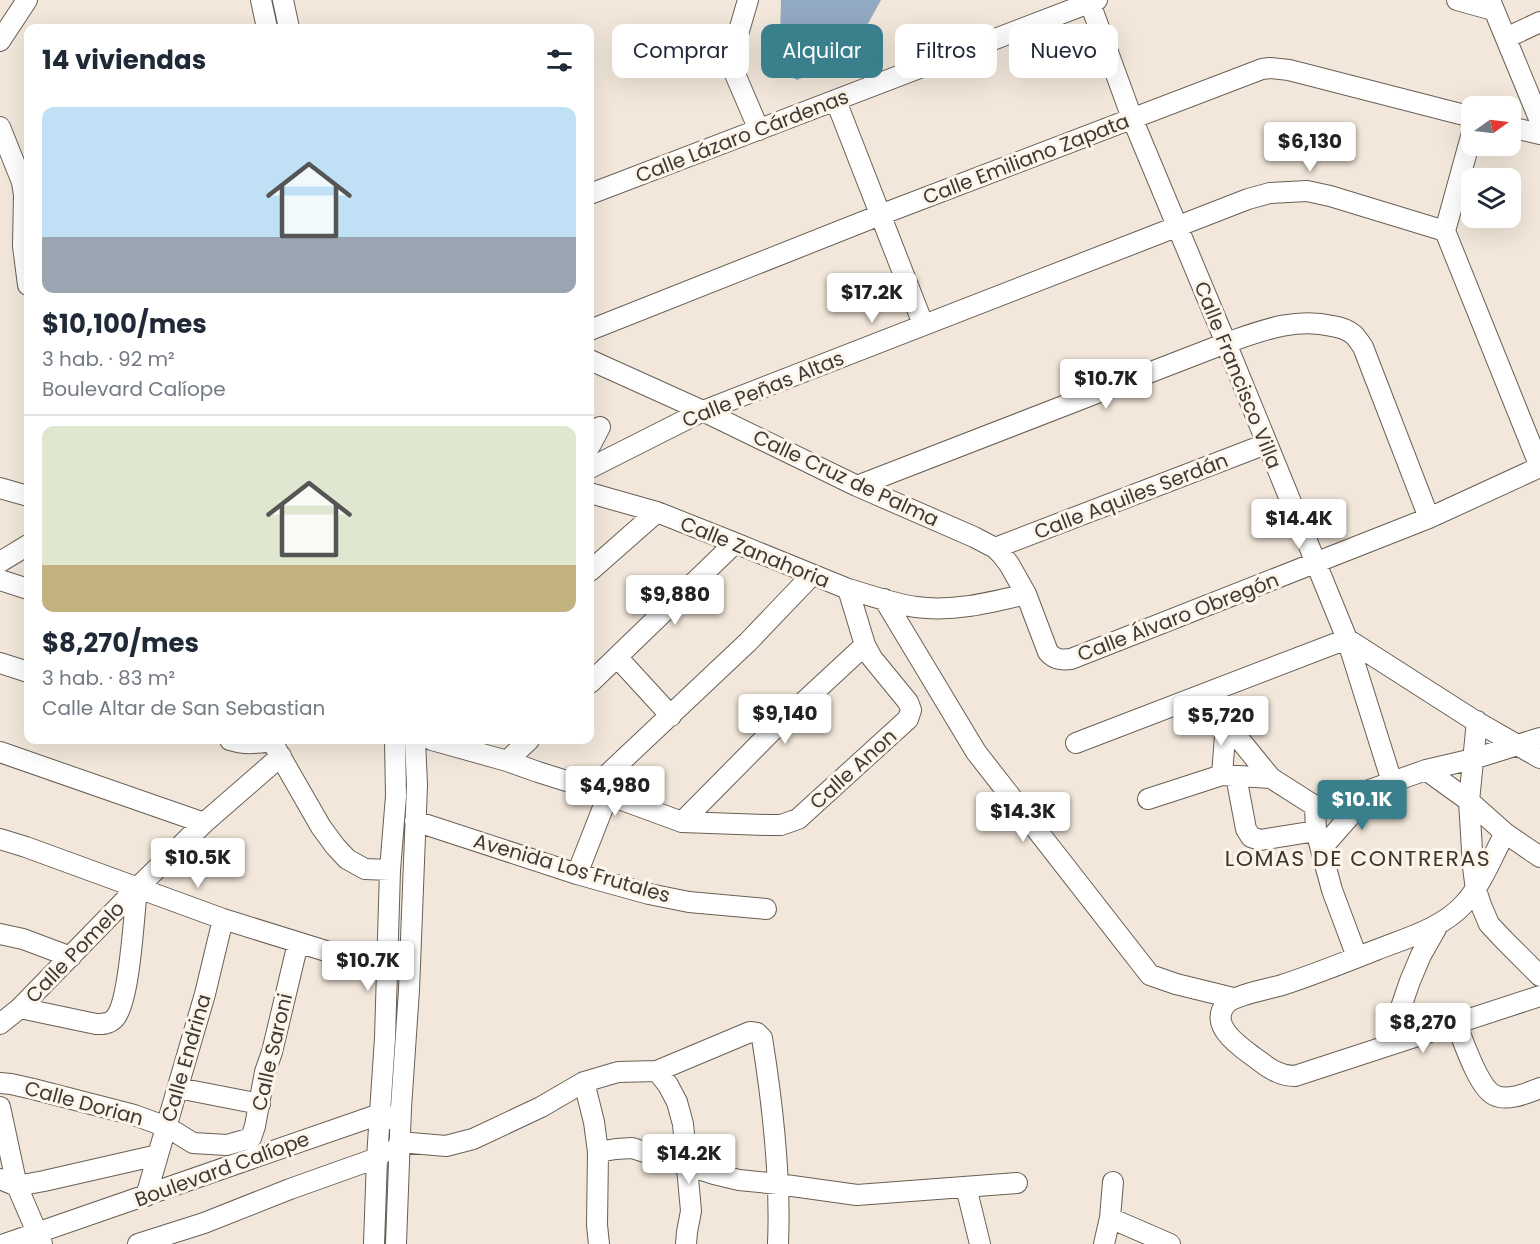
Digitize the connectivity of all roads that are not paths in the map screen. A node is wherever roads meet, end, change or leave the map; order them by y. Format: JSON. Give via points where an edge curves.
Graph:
{"nodes":[{"id":1,"x":27,"y":0,"type":"edge"},
{"id":2,"x":261,"y":0,"type":"edge"},
{"id":3,"x":283,"y":0,"type":"edge"},
{"id":4,"x":748,"y":0,"type":"edge"},
{"id":5,"x":1457,"y":0,"type":"edge"},
{"id":6,"x":1093,"y":1,"type":"edge"},
{"id":7,"x":1492,"y":5,"type":"edge"},
{"id":8,"x":1540,"y":22,"type":"edge"},
{"id":9,"x":266,"y":24,"type":"edge"},
{"id":10,"x":288,"y":24,"type":"edge"},
{"id":11,"x":1506,"y":38,"type":"junction"},
{"id":12,"x":0,"y":41,"type":"edge"},
{"id":13,"x":836,"y":100,"type":"junction"},
{"id":14,"x":1461,"y":114,"type":"edge"},
{"id":15,"x":1132,"y":118,"type":"junction"},
{"id":16,"x":1540,"y":121,"type":"edge"},
{"id":17,"x":0,"y":127,"type":"edge"},
{"id":18,"x":759,"y":130,"type":"junction"},
{"id":19,"x":1521,"y":130,"type":"edge"},
{"id":20,"x":1540,"y":134,"type":"edge"},
{"id":21,"x":1466,"y":156,"type":"edge"},
{"id":22,"x":594,"y":192,"type":"edge"},
{"id":23,"x":24,"y":195,"type":"edge"},
{"id":24,"x":24,"y":195,"type":"edge"},
{"id":25,"x":880,"y":215,"type":"junction"},
{"id":26,"x":1176,"y":227,"type":"junction"},
{"id":27,"x":1446,"y":231,"type":"junction"},
{"id":28,"x":24,"y":254,"type":"edge"},
{"id":29,"x":923,"y":324,"type":"junction"},
{"id":30,"x":594,"y":328,"type":"edge"},
{"id":31,"x":1226,"y":344,"type":"junction"},
{"id":32,"x":594,"y":362,"type":"edge"},
{"id":33,"x":703,"y":411,"type":"junction"},
{"id":34,"x":600,"y":427,"type":"dead end"},
{"id":35,"x":594,"y":438,"type":"edge"},
{"id":36,"x":1266,"y":444,"type":"junction"},
{"id":37,"x":594,"y":466,"type":"edge"},
{"id":38,"x":1540,"y":467,"type":"edge"},
{"id":39,"x":857,"y":486,"type":"junction"},
{"id":40,"x":0,"y":488,"type":"edge"},
{"id":41,"x":594,"y":494,"type":"edge"},
{"id":42,"x":24,"y":495,"type":"edge"},
{"id":43,"x":657,"y":512,"type":"junction"},
{"id":44,"x":1430,"y":518,"type":"junction"},
{"id":45,"x":735,"y":543,"type":"junction"},
{"id":46,"x":24,"y":547,"type":"edge"},
{"id":47,"x":995,"y":548,"type":"junction"},
{"id":48,"x":0,"y":562,"type":"edge"},
{"id":49,"x":1315,"y":564,"type":"junction"},
{"id":50,"x":594,"y":567,"type":"edge"},
{"id":51,"x":812,"y":575,"type":"junction"},
{"id":52,"x":0,"y":580,"type":"edge"},
{"id":53,"x":24,"y":588,"type":"edge"},
{"id":54,"x":848,"y":589,"type":"junction"},
{"id":55,"x":1026,"y":594,"type":"junction"},
{"id":56,"x":884,"y":599,"type":"junction"},
{"id":57,"x":1347,"y":639,"type":"junction"},
{"id":58,"x":865,"y":645,"type":"junction"},
{"id":59,"x":1048,"y":652,"type":"joint"},
{"id":60,"x":617,"y":657,"type":"junction"},
{"id":61,"x":0,"y":663,"type":"edge"},
{"id":62,"x":24,"y":671,"type":"edge"},
{"id":63,"x":594,"y":678,"type":"edge"},
{"id":64,"x":1214,"y":691,"type":"junction"},
{"id":65,"x":670,"y":716,"type":"junction"},
{"id":66,"x":908,"y":719,"type":"joint"},
{"id":67,"x":1477,"y":721,"type":"junction"},
{"id":68,"x":1226,"y":723,"type":"junction"},
{"id":69,"x":1540,"y":738,"type":"edge"},
{"id":70,"x":1076,"y":743,"type":"dead end"},
{"id":71,"x":252,"y":744,"type":"edge"},
{"id":72,"x":395,"y":744,"type":"edge"},
{"id":73,"x":415,"y":744,"type":"edge"},
{"id":74,"x":447,"y":744,"type":"edge"},
{"id":75,"x":525,"y":744,"type":"edge"},
{"id":76,"x":1519,"y":745,"type":"junction"},
{"id":77,"x":274,"y":746,"type":"edge"},
{"id":78,"x":0,"y":753,"type":"edge"},
{"id":79,"x":1540,"y":758,"type":"edge"},
{"id":80,"x":1473,"y":759,"type":"junction"},
{"id":81,"x":507,"y":761,"type":"junction"},
{"id":82,"x":1426,"y":770,"type":"junction"},
{"id":83,"x":1229,"y":776,"type":"junction"},
{"id":84,"x":1271,"y":778,"type":"junction"},
{"id":85,"x":1383,"y":785,"type":"junction"},
{"id":86,"x":600,"y":792,"type":"junction"},
{"id":87,"x":1148,"y":799,"type":"dead end"},
{"id":88,"x":1469,"y":801,"type":"junction"},
{"id":89,"x":1315,"y":806,"type":"junction"},
{"id":90,"x":415,"y":821,"type":"junction"},
{"id":91,"x":682,"y":822,"type":"junction"},
{"id":92,"x":204,"y":823,"type":"junction"},
{"id":93,"x":1505,"y":833,"type":"junction"},
{"id":94,"x":0,"y":839,"type":"edge"},
{"id":95,"x":1318,"y":840,"type":"junction"},
{"id":96,"x":1540,"y":857,"type":"edge"},
{"id":97,"x":390,"y":870,"type":"junction"},
{"id":98,"x":577,"y":874,"type":"junction"},
{"id":99,"x":137,"y":888,"type":"junction"},
{"id":100,"x":1476,"y":890,"type":"junction"},
{"id":101,"x":766,"y":909,"type":"dead end"},
{"id":102,"x":223,"y":918,"type":"junction"},
{"id":103,"x":1438,"y":925,"type":"junction"},
{"id":104,"x":0,"y":933,"type":"edge"},
{"id":105,"x":298,"y":943,"type":"junction"},
{"id":106,"x":71,"y":957,"type":"junction"},
{"id":107,"x":1357,"y":957,"type":"junction"},
{"id":108,"x":387,"y":970,"type":"junction"},
{"id":109,"x":1540,"y":976,"type":"edge"},
{"id":110,"x":1540,"y":996,"type":"edge"},
{"id":111,"x":1233,"y":998,"type":"junction"},
{"id":112,"x":20,"y":1008,"type":"junction"},
{"id":113,"x":1455,"y":1023,"type":"junction"},
{"id":114,"x":0,"y":1024,"type":"edge"},
{"id":115,"x":385,"y":1038,"type":"junction"},
{"id":116,"x":1388,"y":1045,"type":"junction"},
{"id":117,"x":657,"y":1071,"type":"junction"},
{"id":118,"x":584,"y":1082,"type":"junction"},
{"id":119,"x":0,"y":1083,"type":"edge"},
{"id":120,"x":178,"y":1088,"type":"junction"},
{"id":121,"x":1540,"y":1088,"type":"edge"},
{"id":122,"x":260,"y":1104,"type":"junction"},
{"id":123,"x":0,"y":1107,"type":"edge"},
{"id":124,"x":380,"y":1114,"type":"junction"},
{"id":125,"x":356,"y":1122,"type":"junction"},
{"id":126,"x":167,"y":1127,"type":"junction"},
{"id":127,"x":253,"y":1132,"type":"junction"},
{"id":128,"x":398,"y":1144,"type":"junction"},
{"id":129,"x":598,"y":1152,"type":"junction"},
{"id":130,"x":5,"y":1155,"type":"edge"},
{"id":131,"x":158,"y":1155,"type":"junction"},
{"id":132,"x":250,"y":1158,"type":"junction"},
{"id":133,"x":377,"y":1158,"type":"junction"},
{"id":134,"x":687,"y":1165,"type":"junction"},
{"id":135,"x":1113,"y":1182,"type":"dead end"},
{"id":136,"x":8,"y":1183,"type":"edge"},
{"id":137,"x":1017,"y":1183,"type":"dead end"},
{"id":138,"x":778,"y":1184,"type":"junction"},
{"id":139,"x":966,"y":1186,"type":"junction"},
{"id":140,"x":146,"y":1196,"type":"junction"},
{"id":141,"x":1110,"y":1218,"type":"junction"},
{"id":142,"x":40,"y":1238,"type":"edge"},
{"id":143,"x":8,"y":1241,"type":"edge"},
{"id":144,"x":138,"y":1244,"type":"edge"},
{"id":145,"x":374,"y":1244,"type":"edge"},
{"id":146,"x":396,"y":1244,"type":"edge"},
{"id":147,"x":599,"y":1244,"type":"edge"},
{"id":148,"x":686,"y":1244,"type":"edge"},
{"id":149,"x":778,"y":1244,"type":"edge"},
{"id":150,"x":980,"y":1244,"type":"edge"},
{"id":151,"x":1104,"y":1244,"type":"edge"},
{"id":152,"x":1170,"y":1244,"type":"edge"}],
"edges":[{"from":1,"to":12,"type":"street"},
{"from":2,"to":9,"type":"street"},
{"from":3,"to":10,"type":"street"},
{"from":4,"to":18,"type":"street","via":[[736,41],[735,74]]},
{"from":5,"to":7,"type":"street"},
{"from":6,"to":13,"type":"street","name":"Calle Lázaro Cárdenas"},
{"from":6,"to":15,"type":"street","name":"Calle Francisco Villa"},
{"from":7,"to":11,"type":"street"},
{"from":8,"to":11,"type":"street"},
{"from":11,"to":16,"type":"street"},
{"from":13,"to":18,"type":"street","name":"Calle Lázaro Cárdenas"},
{"from":13,"to":25,"type":"street"},
{"from":14,"to":15,"type":"street","name":"Calle Emiliano Zapata","via":[[1270,68]]},
{"from":15,"to":25,"type":"street","name":"Calle Emiliano Zapata"},
{"from":15,"to":26,"type":"street","name":"Calle Francisco Villa"},
{"from":17,"to":23,"type":"street"},
{"from":18,"to":22,"type":"street","name":"Calle Lázaro Cárdenas"},
{"from":19,"to":20,"type":"street"},
{"from":21,"to":27,"type":"street"},
{"from":24,"to":28,"type":"street"},
{"from":25,"to":29,"type":"street"},
{"from":25,"to":30,"type":"street","name":"Calle Emiliano Zapata"},
{"from":26,"to":27,"type":"street","name":"Calle Peñas Altas","via":[[1248,199],[1307,191]]},
{"from":26,"to":29,"type":"street","name":"Calle Peñas Altas"},
{"from":26,"to":31,"type":"street","name":"Calle Francisco Villa"},
{"from":27,"to":38,"type":"street"},
{"from":29,"to":33,"type":"street","name":"Calle Peñas Altas"},
{"from":31,"to":36,"type":"street","name":"Calle Francisco Villa"},
{"from":31,"to":39,"type":"street"},
{"from":31,"to":44,"type":"street","via":[[1295,323],[1317,322],[1354,335],[1363,347]]},
{"from":32,"to":33,"type":"street","name":"Calle Cruz de Palma"},
{"from":33,"to":37,"type":"street","name":"Calle Peñas Altas"},
{"from":33,"to":39,"type":"street","name":"Calle Cruz de Palma"},
{"from":34,"to":35,"type":"street"},
{"from":36,"to":47,"type":"street","name":"Calle Aquiles Serdán"},
{"from":36,"to":49,"type":"street","name":"Calle Francisco Villa"},
{"from":38,"to":44,"type":"street","name":"Calle Álvaro Obregón"},
{"from":39,"to":47,"type":"street","name":"Calle Cruz de Palma"},
{"from":40,"to":42,"type":"street"},
{"from":41,"to":43,"type":"street","name":"Calle Zanahoria"},
{"from":43,"to":45,"type":"street","name":"Calle Zanahoria"},
{"from":43,"to":50,"type":"street"},
{"from":44,"to":49,"type":"street","name":"Calle Álvaro Obregón"},
{"from":45,"to":51,"type":"street","name":"Calle Zanahoria"},
{"from":45,"to":60,"type":"street"},
{"from":46,"to":48,"type":"street"},
{"from":47,"to":55,"type":"street","name":"Calle Cruz de Palma","via":[[1010,564]]},
{"from":49,"to":57,"type":"street","name":"Calle Francisco Villa"},
{"from":49,"to":59,"type":"street","name":"Calle Álvaro Obregón","via":[[1071,659],[1053,658]]},
{"from":51,"to":54,"type":"street","name":"Calle Zanahoria"},
{"from":51,"to":65,"type":"street"},
{"from":52,"to":53,"type":"street"},
{"from":54,"to":56,"type":"street"},
{"from":54,"to":58,"type":"street","name":"Calle Zanahoria"},
{"from":55,"to":56,"type":"street","via":[[938,609]]},
{"from":55,"to":59,"type":"street","name":"Calle Cruz de Palma"},
{"from":56,"to":111,"type":"street","via":[[976,753],[1150,975]]},
{"from":57,"to":64,"type":"street"},
{"from":57,"to":67,"type":"street"},
{"from":57,"to":85,"type":"street","name":"Calle Francisco Villa"},
{"from":58,"to":66,"type":"street","name":"Calle Zanahoria","via":[[908,702]]},
{"from":58,"to":91,"type":"street"},
{"from":60,"to":63,"type":"street"},
{"from":60,"to":65,"type":"street"},
{"from":61,"to":62,"type":"street"},
{"from":64,"to":68,"type":"street"},
{"from":64,"to":70,"type":"street"},
{"from":65,"to":86,"type":"street"},
{"from":66,"to":91,"type":"street","name":"Calle Anon","via":[[798,819],[781,825]]},
{"from":67,"to":76,"type":"street"},
{"from":67,"to":80,"type":"street"},
{"from":68,"to":83,"type":"street"},
{"from":68,"to":84,"type":"street"},
{"from":69,"to":76,"type":"street"},
{"from":71,"to":77,"type":"street"},
{"from":72,"to":97,"type":"street","via":[[396,796]]},
{"from":73,"to":90,"type":"street"},
{"from":74,"to":81,"type":"street"},
{"from":75,"to":81,"type":"street"},
{"from":76,"to":79,"type":"street"},
{"from":76,"to":80,"type":"street"},
{"from":77,"to":92,"type":"street","name":"Calle Pomelo"},
{"from":77,"to":97,"type":"street","via":[[321,827],[347,859],[365,869]]},
{"from":78,"to":92,"type":"street"},
{"from":80,"to":82,"type":"street"},
{"from":80,"to":88,"type":"street"},
{"from":81,"to":86,"type":"street"},
{"from":82,"to":85,"type":"street"},
{"from":82,"to":88,"type":"street"},
{"from":83,"to":84,"type":"street"},
{"from":83,"to":87,"type":"street"},
{"from":83,"to":95,"type":"street","via":[[1251,837]]},
{"from":84,"to":89,"type":"street"},
{"from":85,"to":89,"type":"street"},
{"from":85,"to":95,"type":"street"},
{"from":86,"to":91,"type":"street"},
{"from":86,"to":98,"type":"street"},
{"from":88,"to":93,"type":"street"},
{"from":88,"to":100,"type":"street"},
{"from":89,"to":95,"type":"street"},
{"from":90,"to":98,"type":"street","name":"Avenida Los Frutales"},
{"from":90,"to":128,"type":"street"},
{"from":92,"to":99,"type":"street","name":"Calle Pomelo"},
{"from":93,"to":96,"type":"street"},
{"from":93,"to":100,"type":"street"},
{"from":94,"to":99,"type":"street"},
{"from":95,"to":107,"type":"street"},
{"from":97,"to":108,"type":"street"},
{"from":98,"to":101,"type":"street","name":"Avenida Los Frutales","via":[[689,902]]},
{"from":99,"to":102,"type":"street"},
{"from":99,"to":106,"type":"street","name":"Calle Pomelo"},
{"from":99,"to":112,"type":"street","via":[[126,989],[114,1019],[96,1024]]},
{"from":100,"to":103,"type":"street"},
{"from":100,"to":109,"type":"street","via":[[1490,924]]},
{"from":102,"to":105,"type":"street"},
{"from":102,"to":120,"type":"street","name":"Calle Endrina"},
{"from":103,"to":107,"type":"street"},
{"from":103,"to":116,"type":"street","via":[[1410,981]]},
{"from":104,"to":106,"type":"street"},
{"from":105,"to":108,"type":"street"},
{"from":105,"to":122,"type":"street","name":"Calle Saroni"},
{"from":106,"to":112,"type":"street","name":"Calle Pomelo"},
{"from":107,"to":111,"type":"street"},
{"from":108,"to":115,"type":"street"},
{"from":110,"to":113,"type":"street"},
{"from":111,"to":116,"type":"street","via":[[1222,1011],[1221,1020],[1229,1038],[1285,1075],[1295,1076]]},
{"from":112,"to":114,"type":"street","name":"Calle Pomelo"},
{"from":113,"to":116,"type":"street"},
{"from":113,"to":121,"type":"street","via":[[1475,1071],[1493,1095],[1514,1097]]},
{"from":115,"to":124,"type":"street"},
{"from":115,"to":125,"type":"street","via":[[378,1044],[376,1095],[372,1106]]},
{"from":117,"to":118,"type":"street","via":[[618,1072]]},
{"from":117,"to":134,"type":"street","via":[[677,1102]]},
{"from":117,"to":138,"type":"street","via":[[750,1032],[757,1033],[762,1038],[769,1084]]},
{"from":118,"to":128,"type":"street","via":[[473,1139],[446,1146]]},
{"from":118,"to":129,"type":"street"},
{"from":119,"to":126,"type":"street","name":"Calle Dorian","via":[[134,1114]]},
{"from":120,"to":122,"type":"street"},
{"from":120,"to":126,"type":"street","name":"Calle Endrina"},
{"from":122,"to":127,"type":"street","name":"Calle Saroni"},
{"from":123,"to":130,"type":"street"},
{"from":124,"to":125,"type":"street","name":"Boulevard Calíope"},
{"from":124,"to":128,"type":"street","via":[[388,1116]]},
{"from":124,"to":133,"type":"street"},
{"from":125,"to":132,"type":"street","name":"Boulevard Calíope"},
{"from":126,"to":127,"type":"street","name":"Calle Dorian","via":[[193,1143],[203,1144],[227,1145]]},
{"from":126,"to":131,"type":"street","name":"Calle Endrina"},
{"from":127,"to":132,"type":"street","name":"Calle Saroni"},
{"from":128,"to":133,"type":"street","via":[[390,1145]]},
{"from":128,"to":146,"type":"street"},
{"from":129,"to":134,"type":"street","via":[[632,1148]]},
{"from":129,"to":147,"type":"street"},
{"from":130,"to":136,"type":"street"},
{"from":131,"to":136,"type":"street","via":[[44,1181]]},
{"from":131,"to":140,"type":"street","name":"Calle Endrina"},
{"from":132,"to":140,"type":"street","name":"Boulevard Calíope"},
{"from":133,"to":144,"type":"street"},
{"from":133,"to":145,"type":"street"},
{"from":134,"to":138,"type":"street","via":[[739,1180]]},
{"from":134,"to":148,"type":"street","via":[[691,1211]]},
{"from":135,"to":141,"type":"street"},
{"from":136,"to":142,"type":"street"},
{"from":137,"to":139,"type":"street"},
{"from":138,"to":139,"type":"street","via":[[857,1195]]},
{"from":138,"to":149,"type":"street"},
{"from":139,"to":150,"type":"street"},
{"from":140,"to":142,"type":"street","name":"Boulevard Calíope"},
{"from":141,"to":151,"type":"street"},
{"from":141,"to":152,"type":"street"},
{"from":142,"to":143,"type":"street","name":"Boulevard Calíope"}]}
